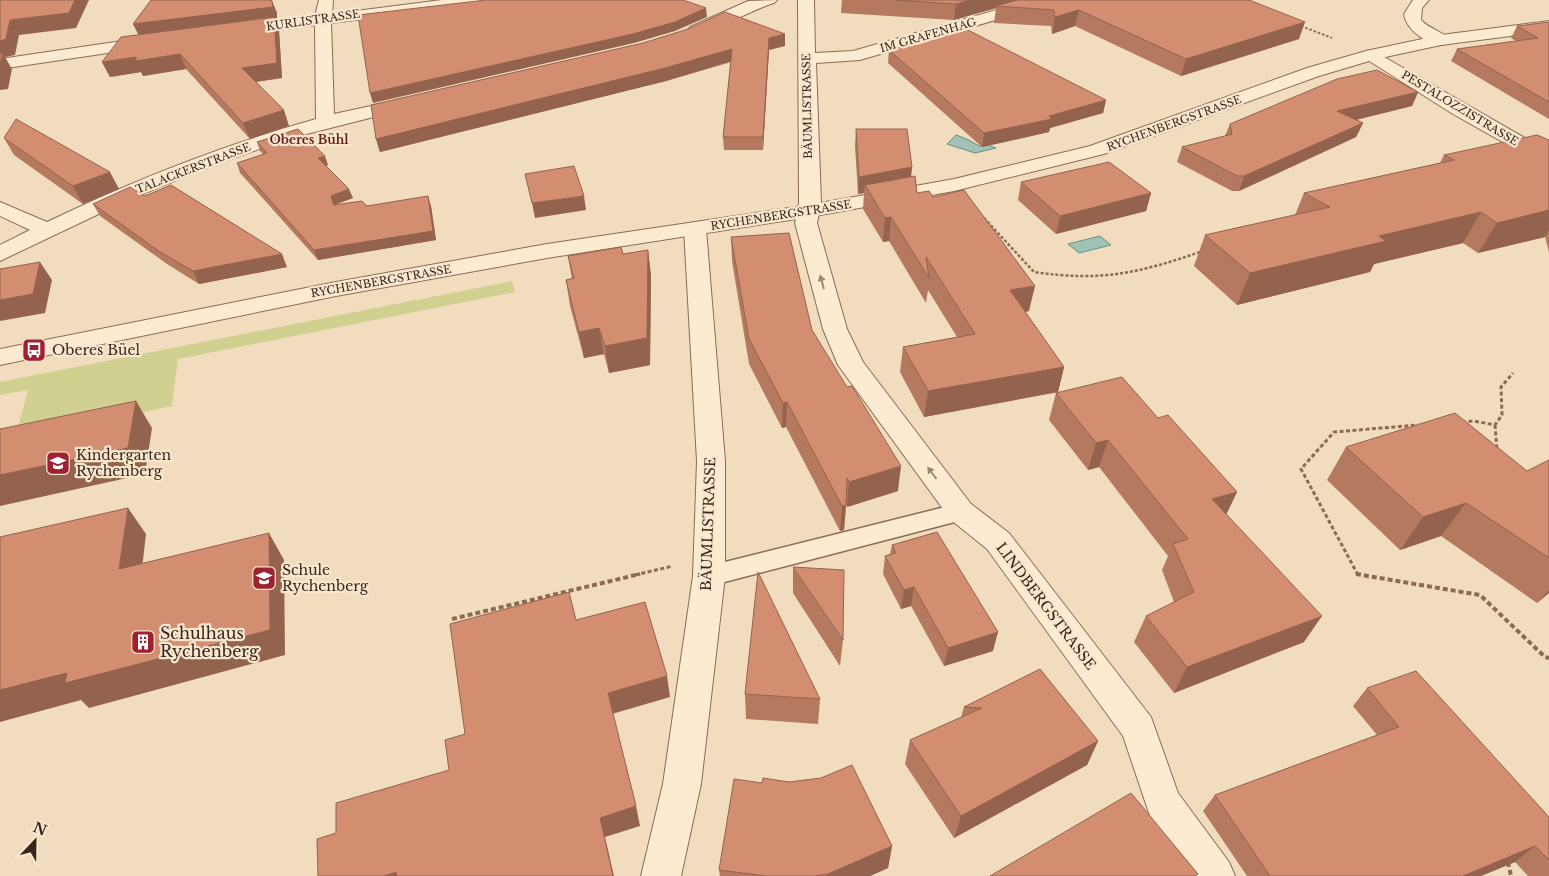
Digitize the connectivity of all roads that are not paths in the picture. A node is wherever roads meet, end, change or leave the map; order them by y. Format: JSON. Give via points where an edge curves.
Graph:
{"nodes":[{"id":1,"x":326,"y":0,"type":"edge"},
{"id":2,"x":479,"y":0,"type":"edge"},
{"id":3,"x":769,"y":0,"type":"edge"},
{"id":4,"x":806,"y":0,"type":"edge"},
{"id":5,"x":1048,"y":0,"type":"edge"},
{"id":6,"x":1421,"y":0,"type":"edge"},
{"id":7,"x":323,"y":18,"type":"junction"},
{"id":8,"x":1549,"y":26,"type":"edge"},
{"id":9,"x":226,"y":32,"type":"edge"},
{"id":10,"x":682,"y":36,"type":"edge"},
{"id":11,"x":167,"y":39,"type":"edge"},
{"id":12,"x":1441,"y":40,"type":"junction"},
{"id":13,"x":1372,"y":55,"type":"junction"},
{"id":14,"x":806,"y":60,"type":"junction"},
{"id":15,"x":0,"y":64,"type":"edge"},
{"id":16,"x":420,"y":100,"type":"edge"},
{"id":17,"x":325,"y":122,"type":"junction"},
{"id":18,"x":1549,"y":160,"type":"edge"},
{"id":19,"x":0,"y":208,"type":"edge"},
{"id":20,"x":809,"y":211,"type":"junction"},
{"id":21,"x":695,"y":229,"type":"junction"},
{"id":22,"x":46,"y":230,"type":"junction"},
{"id":23,"x":0,"y":254,"type":"edge"},
{"id":24,"x":0,"y":357,"type":"edge"},
{"id":25,"x":961,"y":512,"type":"junction"},
{"id":26,"x":709,"y":576,"type":"junction"},
{"id":27,"x":662,"y":876,"type":"edge"},
{"id":28,"x":1215,"y":876,"type":"edge"}],
"edges":[{"from":1,"to":7,"type":"street"},
{"from":2,"to":7,"type":"street","name":"KURLISTRASSE"},
{"from":3,"to":10,"type":"street"},
{"from":4,"to":14,"type":"street","name":"BÄUMLISTRASSE"},
{"from":5,"to":14,"type":"street","name":"IM GRAFENHAG","via":[[854,56]]},
{"from":6,"to":12,"type":"street","via":[[1412,12],[1415,25]]},
{"from":7,"to":9,"type":"street","name":"KURLISTRASSE"},
{"from":7,"to":17,"type":"street"},
{"from":8,"to":12,"type":"street","name":"RYCHENBERGSTRASSE"},
{"from":11,"to":15,"type":"street"},
{"from":12,"to":13,"type":"street","name":"RYCHENBERGSTRASSE"},
{"from":13,"to":18,"type":"street","name":"PESTALOZZISTRASSE"},
{"from":13,"to":20,"type":"street","name":"RYCHENBERGSTRASSE","via":[[1314,72],[1098,150],[954,185]]},
{"from":14,"to":20,"type":"street","name":"BÄUMLISTRASSE"},
{"from":16,"to":17,"type":"street","name":"TALACKERSTRASSE"},
{"from":17,"to":22,"type":"street","name":"TALACKERSTRASSE","via":[[152,183]]},
{"from":19,"to":22,"type":"street"},
{"from":20,"to":21,"type":"street","name":"RYCHENBERGSTRASSE"},
{"from":25,"to":20,"type":"street","name":"LINDBERGSTRASSE","one_way":true,"via":[[851,365],[835,329],[806,223]]},
{"from":21,"to":24,"type":"street","name":"RYCHENBERGSTRASSE","via":[[547,251],[336,289]]},
{"from":21,"to":26,"type":"street","name":"BÄUMLISTRASSE","via":[[711,461]]},
{"from":22,"to":23,"type":"street","name":"TALACKERSTRASSE"},
{"from":25,"to":26,"type":"lane"},
{"from":25,"to":28,"type":"street","name":"LINDBERGSTRASSE","via":[[998,541],[1138,728],[1164,803]]},
{"from":26,"to":27,"type":"street","name":"BÄUMLISTRASSE","via":[[682,784]]}]}
